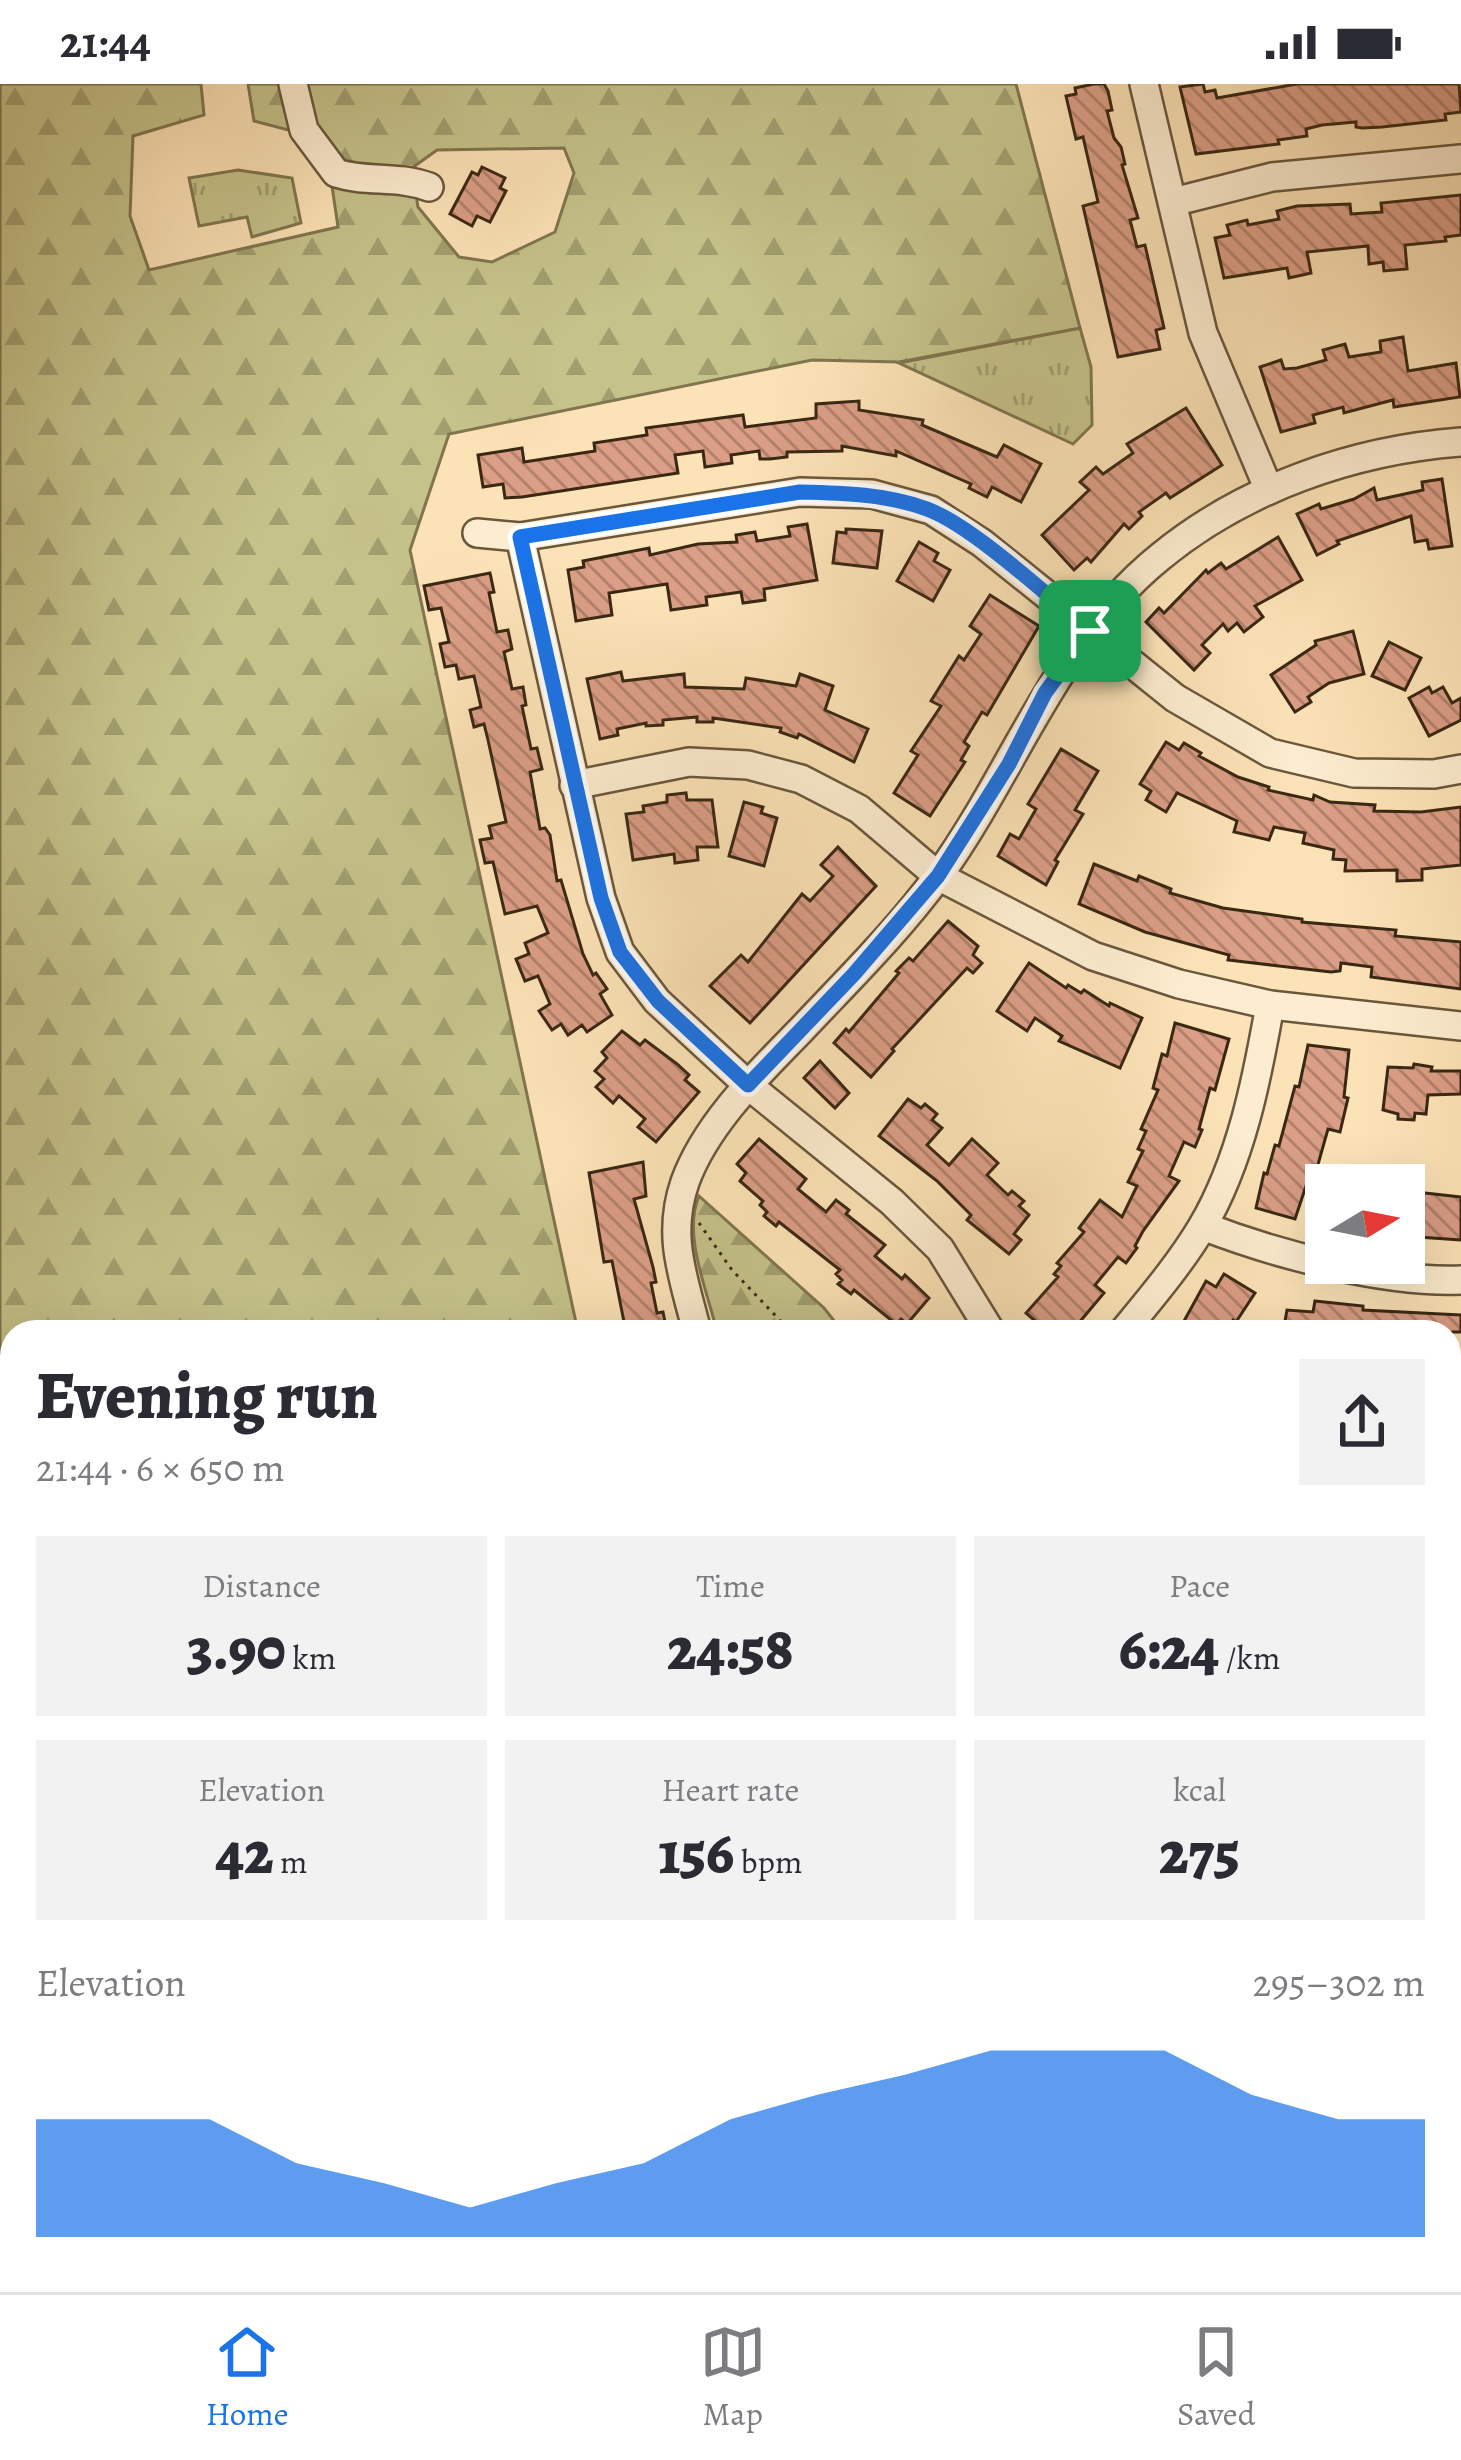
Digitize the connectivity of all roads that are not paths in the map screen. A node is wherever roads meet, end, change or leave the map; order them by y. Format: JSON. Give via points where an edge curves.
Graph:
{"nodes":[{"id":1,"x":293,"y":84,"type":"edge"},
{"id":2,"x":1144,"y":84,"type":"edge"},
{"id":3,"x":1461,"y":159,"type":"edge"},
{"id":4,"x":429,"y":187,"type":"dead end"},
{"id":5,"x":1173,"y":202,"type":"junction"},
{"id":6,"x":1461,"y":442,"type":"edge"},
{"id":7,"x":1269,"y":490,"type":"junction"},
{"id":8,"x":477,"y":533,"type":"dead end"},
{"id":9,"x":520,"y":537,"type":"junction"},
{"id":10,"x":1090,"y":631,"type":"junction"},
{"id":11,"x":1461,"y":769,"type":"edge"},
{"id":12,"x":574,"y":785,"type":"junction"},
{"id":13,"x":938,"y":876,"type":"junction"},
{"id":14,"x":1270,"y":1005,"type":"junction"},
{"id":15,"x":1461,"y":1026,"type":"edge"},
{"id":16,"x":748,"y":1085,"type":"junction"},
{"id":17,"x":1203,"y":1226,"type":"junction"},
{"id":18,"x":1461,"y":1280,"type":"edge"},
{"id":19,"x":694,"y":1320,"type":"edge"},
{"id":20,"x":984,"y":1320,"type":"edge"},
{"id":21,"x":1133,"y":1320,"type":"edge"}],
"edges":[{"from":1,"to":4,"type":"street","via":[[304,130],[336,173]]},
{"from":2,"to":5,"type":"street"},
{"from":3,"to":5,"type":"street","via":[[1272,177]]},
{"from":5,"to":7,"type":"street","via":[[1203,333]]},
{"from":6,"to":7,"type":"street","via":[[1364,458]]},
{"from":7,"to":10,"type":"street","via":[[1160,556]]},
{"from":8,"to":9,"type":"street"},
{"from":9,"to":10,"type":"street","via":[[800,492],[872,494],[932,510]]},
{"from":9,"to":12,"type":"street"},
{"from":10,"to":11,"type":"street","via":[[1174,698],[1270,753],[1354,773]]},
{"from":10,"to":13,"type":"street"},
{"from":12,"to":13,"type":"street","via":[[689,762],[748,765],[801,779],[859,809]]},
{"from":12,"to":16,"type":"street","via":[[620,952],[658,1001]]},
{"from":13,"to":14,"type":"street","via":[[1093,956]]},
{"from":13,"to":16,"type":"street"},
{"from":14,"to":15,"type":"street"},
{"from":14,"to":17,"type":"street","via":[[1257,1078]]},
{"from":16,"to":19,"type":"street","via":[[686,1180],[674,1232]]},
{"from":16,"to":20,"type":"street","via":[[892,1202],[940,1250]]},
{"from":17,"to":18,"type":"street","via":[[1343,1267]]},
{"from":17,"to":21,"type":"street"}]}
